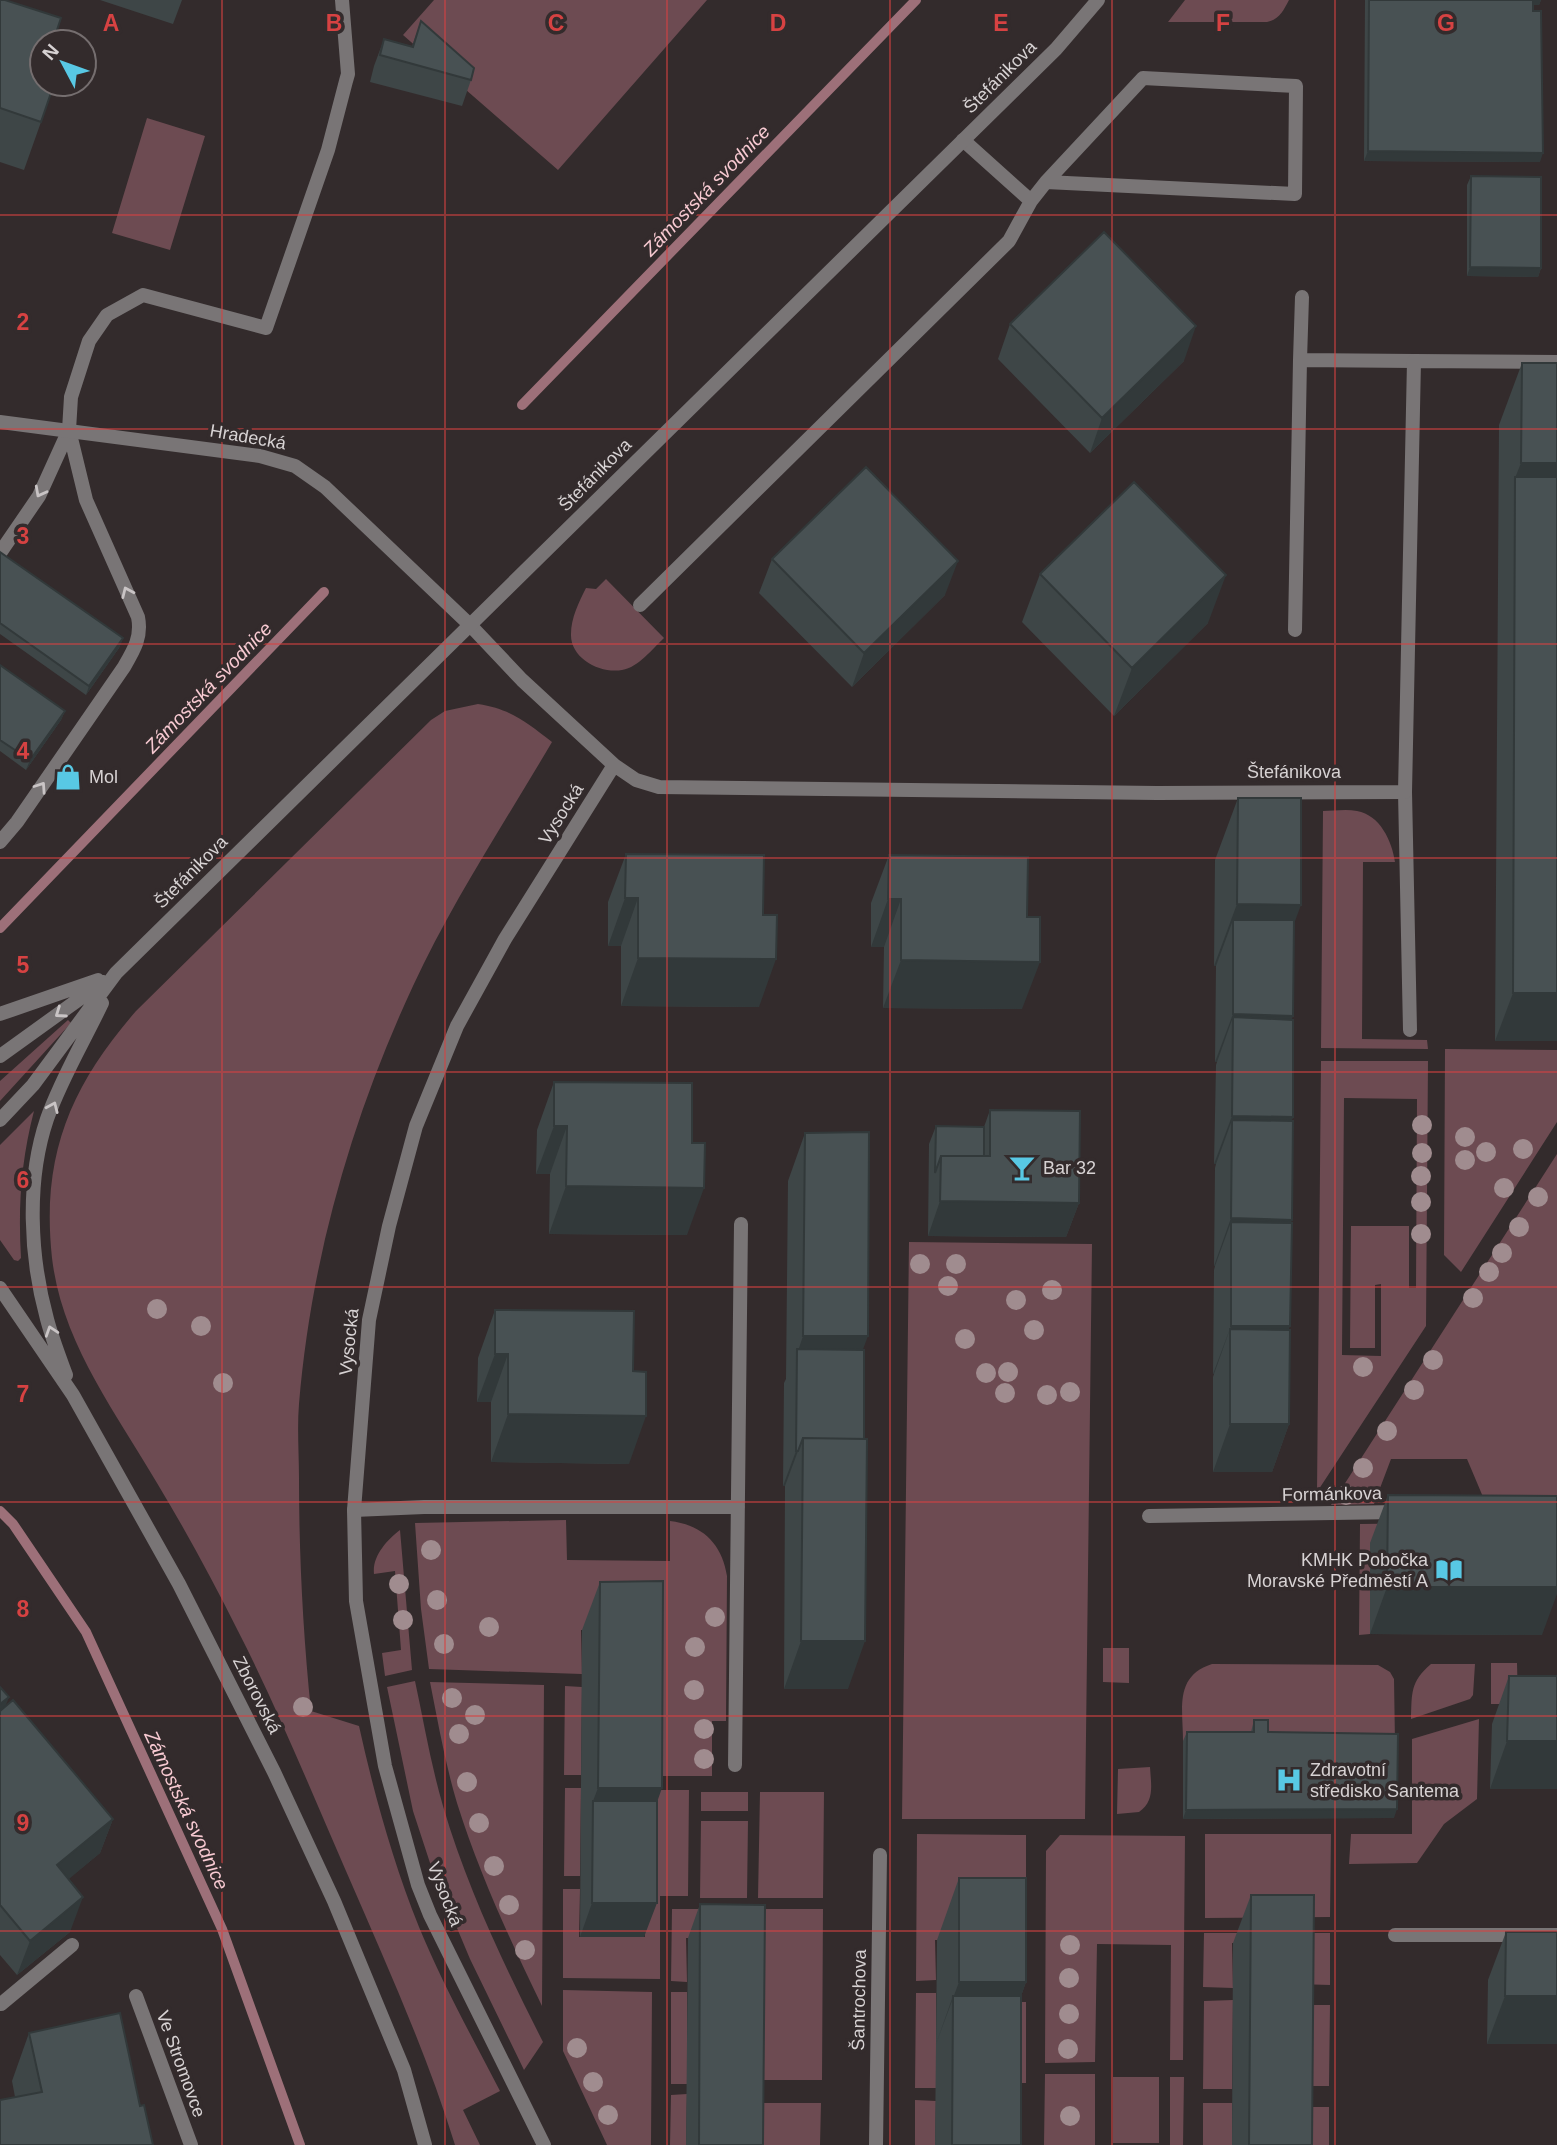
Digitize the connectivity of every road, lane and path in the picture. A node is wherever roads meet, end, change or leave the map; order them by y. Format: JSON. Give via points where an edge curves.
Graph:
{"nodes":[{"id":1,"x":342,"y":0,"type":"edge"},
{"id":2,"x":1098,"y":0,"type":"edge"},
{"id":3,"x":963,"y":141,"type":"junction"},
{"id":4,"x":1046,"y":182,"type":"junction"},
{"id":5,"x":1031,"y":201,"type":"junction"},
{"id":6,"x":1302,"y":297,"type":"dead end"},
{"id":7,"x":1300,"y":359,"type":"junction"},
{"id":8,"x":1414,"y":361,"type":"junction"},
{"id":9,"x":1557,"y":362,"type":"edge"},
{"id":10,"x":0,"y":422,"type":"edge"},
{"id":11,"x":69,"y":429,"type":"junction"},
{"id":12,"x":0,"y":553,"type":"edge"},
{"id":13,"x":640,"y":605,"type":"dead end"},
{"id":14,"x":470,"y":625,"type":"junction"},
{"id":15,"x":1295,"y":630,"type":"dead end"},
{"id":16,"x":614,"y":765,"type":"junction"},
{"id":17,"x":1405,"y":792,"type":"junction"},
{"id":18,"x":0,"y":842,"type":"edge"},
{"id":19,"x":116,"y":974,"type":"junction"},
{"id":20,"x":0,"y":1014,"type":"edge"},
{"id":21,"x":1410,"y":1030,"type":"dead end"},
{"id":22,"x":0,"y":1056,"type":"edge"},
{"id":23,"x":0,"y":1120,"type":"edge"},
{"id":24,"x":741,"y":1224,"type":"dead end"},
{"id":25,"x":0,"y":1288,"type":"edge"},
{"id":26,"x":73,"y":1395,"type":"junction"},
{"id":27,"x":738,"y":1507,"type":"junction"},
{"id":28,"x":354,"y":1510,"type":"junction"},
{"id":29,"x":1406,"y":1512,"type":"edge"},
{"id":30,"x":1149,"y":1516,"type":"dead end"},
{"id":31,"x":735,"y":1765,"type":"dead end"},
{"id":32,"x":880,"y":1855,"type":"dead end"},
{"id":33,"x":1395,"y":1935,"type":"dead end"},
{"id":34,"x":1557,"y":1935,"type":"edge"},
{"id":35,"x":72,"y":1945,"type":"dead end"},
{"id":36,"x":136,"y":1996,"type":"dead end"},
{"id":37,"x":0,"y":2003,"type":"edge"},
{"id":38,"x":191,"y":2145,"type":"edge"},
{"id":39,"x":425,"y":2145,"type":"edge"},
{"id":40,"x":544,"y":2145,"type":"edge"},
{"id":41,"x":876,"y":2145,"type":"edge"}],
"edges":[{"from":1,"to":11,"type":"street","via":[[348,74],[328,150],[266,328],[143,295],[107,315],[89,341],[71,397]]},
{"from":2,"to":3,"type":"street","name":"Štefánikova","via":[[1056,49]]},
{"from":3,"to":5,"type":"street"},
{"from":3,"to":14,"type":"street","name":"Štefánikova"},
{"from":4,"to":4,"type":"street","via":[[1143,78],[1296,86],[1295,194]]},
{"from":4,"to":5,"type":"street"},
{"from":5,"to":13,"type":"street","via":[[1009,241]]},
{"from":6,"to":7,"type":"street"},
{"from":7,"to":8,"type":"street"},
{"from":7,"to":15,"type":"street"},
{"from":8,"to":9,"type":"street"},
{"from":8,"to":17,"type":"street"},
{"from":10,"to":11,"type":"street","name":"Hradecká"},
{"from":11,"to":12,"type":"street","one_way":true,"via":[[40,495]]},
{"from":11,"to":14,"type":"street","name":"Hradecká","via":[[260,456],[295,466],[325,487]]},
{"from":18,"to":11,"type":"street","one_way":true,"via":[[124,667],[141,630],[86,499]]},
{"from":14,"to":16,"type":"street"},
{"from":14,"to":19,"type":"street","name":"Štefánikova"},
{"from":16,"to":17,"type":"street","name":"Štefánikova","via":[[636,780],[659,787]]},
{"from":16,"to":28,"type":"street","name":"Vysocká","via":[[505,939],[457,1026],[416,1126],[369,1320]]},
{"from":17,"to":21,"type":"street"},
{"from":19,"to":20,"type":"street"},
{"from":19,"to":22,"type":"street","name":"Štefánikova","one_way":true},
{"from":19,"to":23,"type":"street","name":"Štefánikova","via":[[33,1085]]},
{"from":26,"to":19,"type":"street","name":"Štefánikova","one_way":true,"via":[[39,1286],[34,1192],[47,1120]]},
{"from":24,"to":27,"type":"street"},
{"from":25,"to":26,"type":"street","name":"Zborovská"},
{"from":26,"to":39,"type":"street","name":"Zborovská","via":[[179,1584],[274,1772],[404,2070]]},
{"from":27,"to":28,"type":"street"},
{"from":27,"to":31,"type":"street"},
{"from":28,"to":40,"type":"street","name":"Vysocká","via":[[359,1615],[385,1766],[418,1885]]},
{"from":29,"to":30,"type":"street","name":"Formánkova"},
{"from":32,"to":41,"type":"street","name":"Šantrochova"},
{"from":33,"to":34,"type":"street"},
{"from":35,"to":37,"type":"street"},
{"from":36,"to":38,"type":"street","name":"Ve Stromovce"}]}
